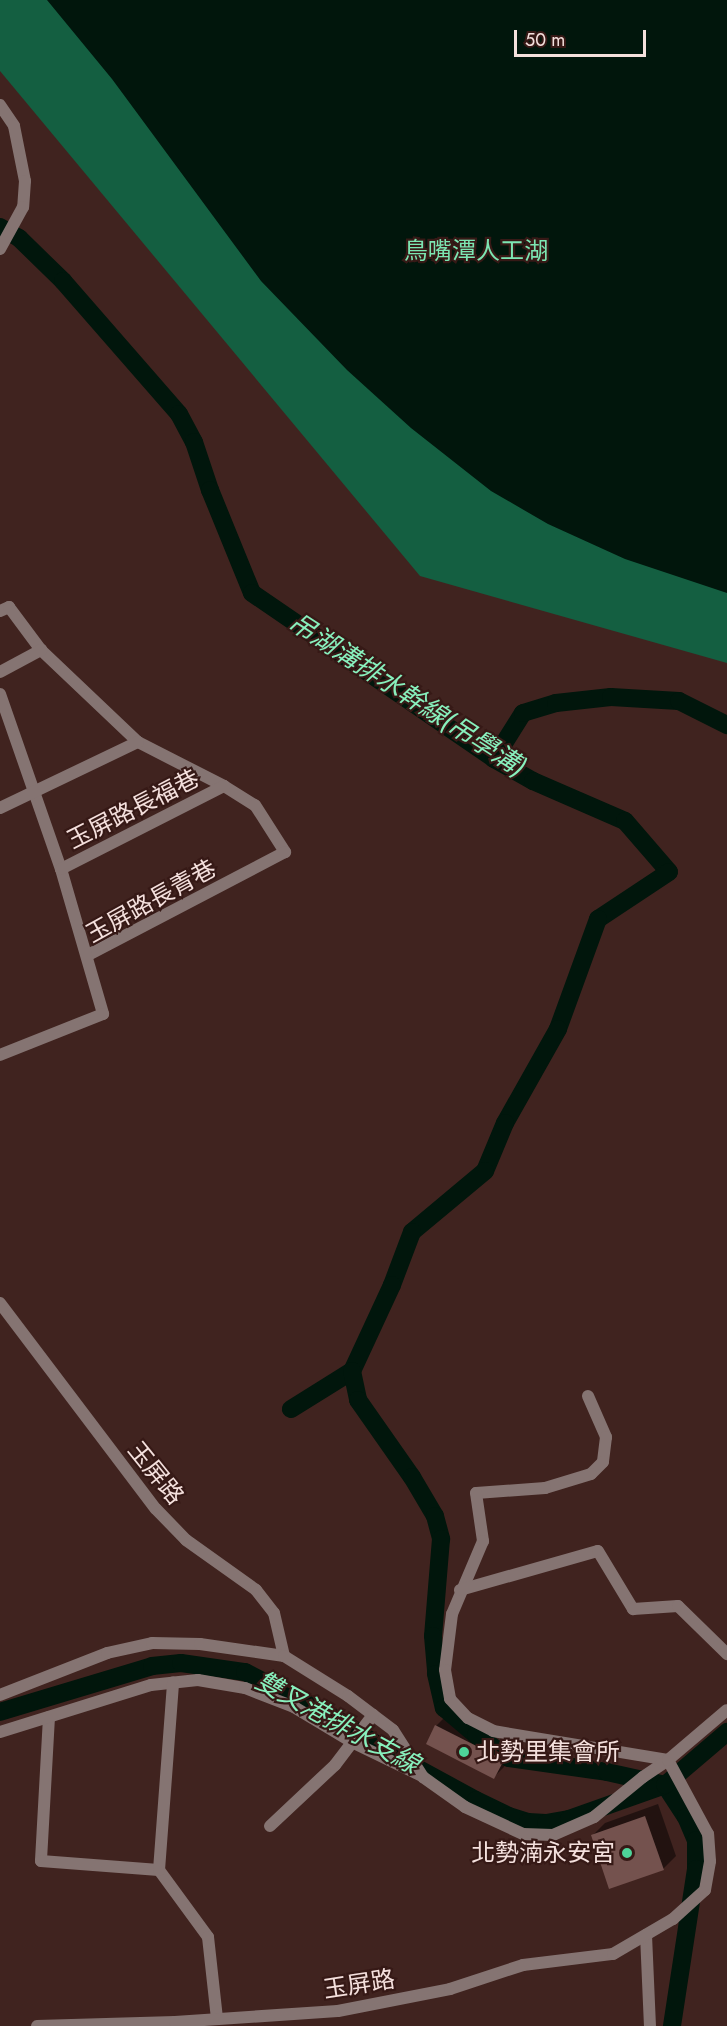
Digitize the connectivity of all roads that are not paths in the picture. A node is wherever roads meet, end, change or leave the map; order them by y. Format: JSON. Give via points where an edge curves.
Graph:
{"nodes":[{"id":1,"x":0,"y":105,"type":"edge"},
{"id":2,"x":0,"y":248,"type":"edge"},
{"id":3,"x":0,"y":610,"type":"edge"},
{"id":4,"x":42,"y":650,"type":"junction"},
{"id":5,"x":0,"y":672,"type":"edge"},
{"id":6,"x":0,"y":694,"type":"edge"},
{"id":7,"x":138,"y":742,"type":"junction"},
{"id":8,"x":224,"y":786,"type":"junction"},
{"id":9,"x":35,"y":791,"type":"junction"},
{"id":10,"x":0,"y":808,"type":"edge"},
{"id":11,"x":60,"y":869,"type":"junction"},
{"id":12,"x":88,"y":956,"type":"junction"},
{"id":13,"x":0,"y":1055,"type":"edge"},
{"id":14,"x":0,"y":1302,"type":"edge"},
{"id":15,"x":588,"y":1396,"type":"dead end"},
{"id":16,"x":460,"y":1590,"type":"junction"},
{"id":17,"x":727,"y":1654,"type":"edge"},
{"id":18,"x":284,"y":1656,"type":"junction"},
{"id":19,"x":173,"y":1683,"type":"junction"},
{"id":20,"x":0,"y":1695,"type":"edge"},
{"id":21,"x":727,"y":1710,"type":"edge"},
{"id":22,"x":373,"y":1715,"type":"junction"},
{"id":23,"x":49,"y":1717,"type":"junction"},
{"id":24,"x":0,"y":1732,"type":"edge"},
{"id":25,"x":352,"y":1742,"type":"junction"},
{"id":26,"x":669,"y":1761,"type":"junction"},
{"id":27,"x":423,"y":1776,"type":"junction"},
{"id":28,"x":270,"y":1826,"type":"dead end"},
{"id":29,"x":159,"y":1870,"type":"junction"},
{"id":30,"x":646,"y":1935,"type":"junction"},
{"id":31,"x":218,"y":2019,"type":"junction"},
{"id":32,"x":37,"y":2026,"type":"edge"},
{"id":33,"x":650,"y":2026,"type":"edge"}],
"edges":[{"from":1,"to":2,"type":"street","via":[[14,126],[25,181],[23,207]]},
{"from":3,"to":4,"type":"street","via":[[9,607]]},
{"from":4,"to":5,"type":"street"},
{"from":4,"to":7,"type":"street"},
{"from":6,"to":9,"type":"street"},
{"from":7,"to":8,"type":"street"},
{"from":7,"to":9,"type":"street"},
{"from":8,"to":11,"type":"street","name":"玉屏路長福巷"},
{"from":8,"to":12,"type":"street","name":"玉屏路長青巷","via":[[255,805],[285,852]]},
{"from":9,"to":10,"type":"street"},
{"from":9,"to":11,"type":"street"},
{"from":11,"to":12,"type":"street"},
{"from":12,"to":13,"type":"street","name":"玉屏路長青巷","via":[[103,1014]]},
{"from":14,"to":18,"type":"street","name":"玉屏路","via":[[156,1509],[186,1540],[256,1590],[274,1613]]},
{"from":15,"to":16,"type":"street","via":[[606,1437],[603,1462],[591,1474],[545,1488],[476,1493],[483,1541],[471,1574]]},
{"from":16,"to":17,"type":"street","via":[[598,1551],[633,1609],[678,1606]]},
{"from":16,"to":26,"type":"street","via":[[452,1614],[445,1670],[450,1699],[468,1718],[493,1731]]},
{"from":18,"to":20,"type":"street","via":[[200,1644],[152,1643],[107,1653]]},
{"from":18,"to":22,"type":"street"},
{"from":19,"to":23,"type":"street","via":[[151,1685]]},
{"from":19,"to":25,"type":"street","via":[[198,1680],[245,1688],[294,1707]]},
{"from":19,"to":29,"type":"street"},
{"from":21,"to":26,"type":"street"},
{"from":22,"to":25,"type":"street"},
{"from":22,"to":27,"type":"street","via":[[393,1730]]},
{"from":23,"to":24,"type":"street"},
{"from":23,"to":29,"type":"street","via":[[41,1861]]},
{"from":25,"to":27,"type":"street"},
{"from":25,"to":28,"type":"street","via":[[335,1765]]},
{"from":26,"to":27,"type":"street","via":[[594,1817],[553,1835],[523,1834],[474,1812]]},
{"from":26,"to":30,"type":"street","name":"玉屏路","via":[[708,1834],[710,1861],[705,1890],[673,1919]]},
{"from":29,"to":31,"type":"street","via":[[208,1937]]},
{"from":30,"to":31,"type":"street","name":"玉屏路","via":[[613,1954],[523,1965],[450,1989],[338,2011]]},
{"from":30,"to":33,"type":"street"},
{"from":31,"to":32,"type":"street","name":"玉屏路"}]}
